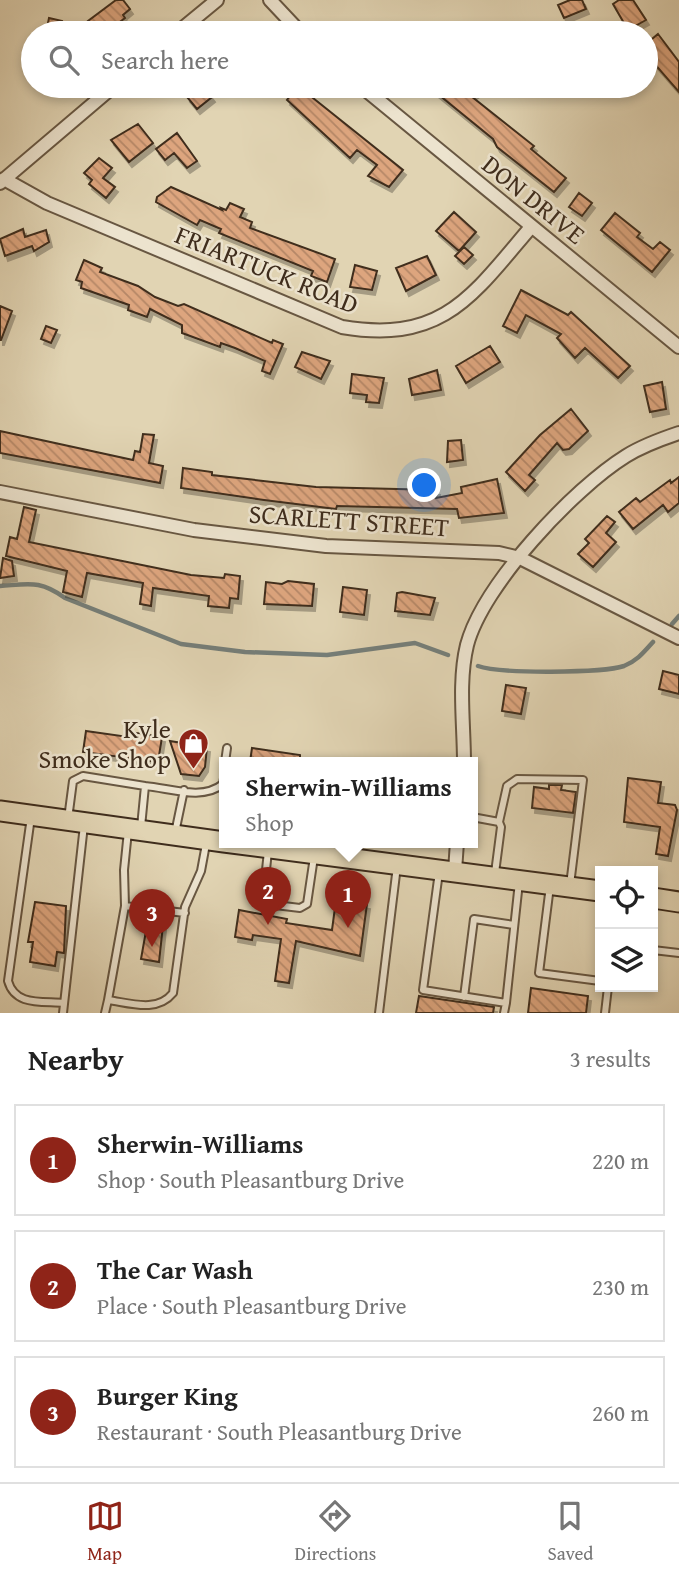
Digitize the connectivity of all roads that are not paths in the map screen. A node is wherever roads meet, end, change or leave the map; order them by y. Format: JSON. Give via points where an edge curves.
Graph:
{"nodes":[{"id":1,"x":217,"y":0,"type":"edge"},
{"id":2,"x":270,"y":0,"type":"edge"},
{"id":3,"x":192,"y":21,"type":"edge"},
{"id":4,"x":290,"y":21,"type":"edge"},
{"id":5,"x":100,"y":98,"type":"edge"},
{"id":6,"x":375,"y":98,"type":"edge"},
{"id":7,"x":2,"y":181,"type":"edge"},
{"id":8,"x":531,"y":227,"type":"junction"},
{"id":9,"x":679,"y":347,"type":"edge"},
{"id":10,"x":679,"y":433,"type":"edge"},
{"id":11,"x":0,"y":492,"type":"edge"},
{"id":12,"x":520,"y":558,"type":"junction"},
{"id":13,"x":679,"y":638,"type":"edge"},
{"id":14,"x":227,"y":748,"type":"dead end"},
{"id":15,"x":226,"y":757,"type":"edge"},
{"id":16,"x":464,"y":757,"type":"edge"},
{"id":17,"x":145,"y":786,"type":"junction"},
{"id":18,"x":219,"y":788,"type":"edge"},
{"id":19,"x":184,"y":790,"type":"junction"},
{"id":20,"x":0,"y":811,"type":"edge"},
{"id":21,"x":31,"y":816,"type":"junction"},
{"id":22,"x":478,"y":818,"type":"edge"},
{"id":23,"x":76,"y":822,"type":"junction"},
{"id":24,"x":499,"y":822,"type":"junction"},
{"id":25,"x":135,"y":830,"type":"junction"},
{"id":26,"x":175,"y":835,"type":"junction"},
{"id":27,"x":218,"y":841,"type":"edge"},
{"id":28,"x":268,"y":848,"type":"joint"},
{"id":29,"x":455,"y":848,"type":"edge"},
{"id":30,"x":314,"y":855,"type":"junction"},
{"id":31,"x":397,"y":864,"type":"junction"},
{"id":32,"x":447,"y":870,"type":"junction"},
{"id":33,"x":494,"y":876,"type":"junction"},
{"id":34,"x":519,"y":880,"type":"junction"},
{"id":35,"x":560,"y":886,"type":"junction"},
{"id":36,"x":595,"y":890,"type":"edge"},
{"id":37,"x":658,"y":899,"type":"edge"},
{"id":38,"x":679,"y":902,"type":"edge"},
{"id":39,"x":125,"y":906,"type":"junction"},
{"id":40,"x":185,"y":913,"type":"junction"},
{"id":41,"x":514,"y":925,"type":"junction"},
{"id":42,"x":658,"y":951,"type":"edge"},
{"id":43,"x":679,"y":953,"type":"edge"},
{"id":44,"x":595,"y":980,"type":"edge"},
{"id":45,"x":607,"y":992,"type":"edge"},
{"id":46,"x":464,"y":997,"type":"junction"},
{"id":47,"x":108,"y":1000,"type":"junction"},
{"id":48,"x":64,"y":1003,"type":"junction"},
{"id":49,"x":506,"y":1003,"type":"junction"},
{"id":50,"x":63,"y":1013,"type":"edge"},
{"id":51,"x":105,"y":1013,"type":"edge"},
{"id":52,"x":379,"y":1013,"type":"edge"},
{"id":53,"x":504,"y":1013,"type":"edge"},
{"id":54,"x":605,"y":1013,"type":"edge"}],
"edges":[{"from":1,"to":3,"type":"street"},
{"from":2,"to":4,"type":"street"},
{"from":5,"to":7,"type":"street"},
{"from":6,"to":8,"type":"street","name":"DON DRIVE"},
{"from":7,"to":8,"type":"street","name":"FRIARTUCK ROAD","via":[[342,327],[372,331],[416,327],[455,308]]},
{"from":8,"to":9,"type":"street","name":"DON DRIVE"},
{"from":10,"to":12,"type":"street","via":[[627,455],[606,470],[566,505]]},
{"from":11,"to":12,"type":"street","name":"SCARLETT STREET","via":[[194,530],[326,546],[481,552]]},
{"from":12,"to":13,"type":"street","name":"SCARLETT STREET"},
{"from":12,"to":16,"type":"street","via":[[478,619],[466,649]]},
{"from":14,"to":15,"type":"lane"},
{"from":17,"to":19,"type":"lane"},
{"from":17,"to":23,"type":"lane","via":[[83,776],[73,781]]},
{"from":17,"to":25,"type":"lane"},
{"from":18,"to":19,"type":"lane","via":[[203,794]]},
{"from":19,"to":26,"type":"lane"},
{"from":20,"to":21,"type":"main road"},
{"from":21,"to":23,"type":"main road"},
{"from":21,"to":48,"type":"lane","via":[[8,981],[19,999]]},
{"from":22,"to":24,"type":"lane"},
{"from":23,"to":25,"type":"main road"},
{"from":23,"to":48,"type":"lane"},
{"from":24,"to":33,"type":"lane"},
{"from":24,"to":35,"type":"lane","via":[[507,786],[517,779],[583,780]]},
{"from":25,"to":26,"type":"main road"},
{"from":25,"to":39,"type":"lane","via":[[124,870]]},
{"from":26,"to":27,"type":"main road"},
{"from":27,"to":40,"type":"lane"},
{"from":28,"to":30,"type":"main road"},
{"from":28,"to":30,"type":"lane","via":[[263,898],[267,904],[300,908],[307,904]]},
{"from":29,"to":32,"type":"street"},
{"from":30,"to":31,"type":"main road"},
{"from":31,"to":32,"type":"main road"},
{"from":31,"to":52,"type":"lane"},
{"from":32,"to":33,"type":"main road"},
{"from":32,"to":46,"type":"lane","via":[[423,990]]},
{"from":33,"to":34,"type":"main road"},
{"from":34,"to":35,"type":"main road"},
{"from":34,"to":41,"type":"lane"},
{"from":35,"to":36,"type":"main road"},
{"from":35,"to":44,"type":"lane","via":[[539,973]]},
{"from":37,"to":38,"type":"main road"},
{"from":39,"to":40,"type":"lane"},
{"from":39,"to":47,"type":"lane"},
{"from":40,"to":47,"type":"lane","via":[[173,993],[168,1000],[153,1006]]},
{"from":41,"to":46,"type":"lane","via":[[474,919]]},
{"from":41,"to":49,"type":"lane"},
{"from":42,"to":43,"type":"lane"},
{"from":45,"to":54,"type":"lane"},
{"from":46,"to":49,"type":"lane"},
{"from":47,"to":51,"type":"lane"},
{"from":48,"to":50,"type":"lane"},
{"from":49,"to":53,"type":"lane"}]}
